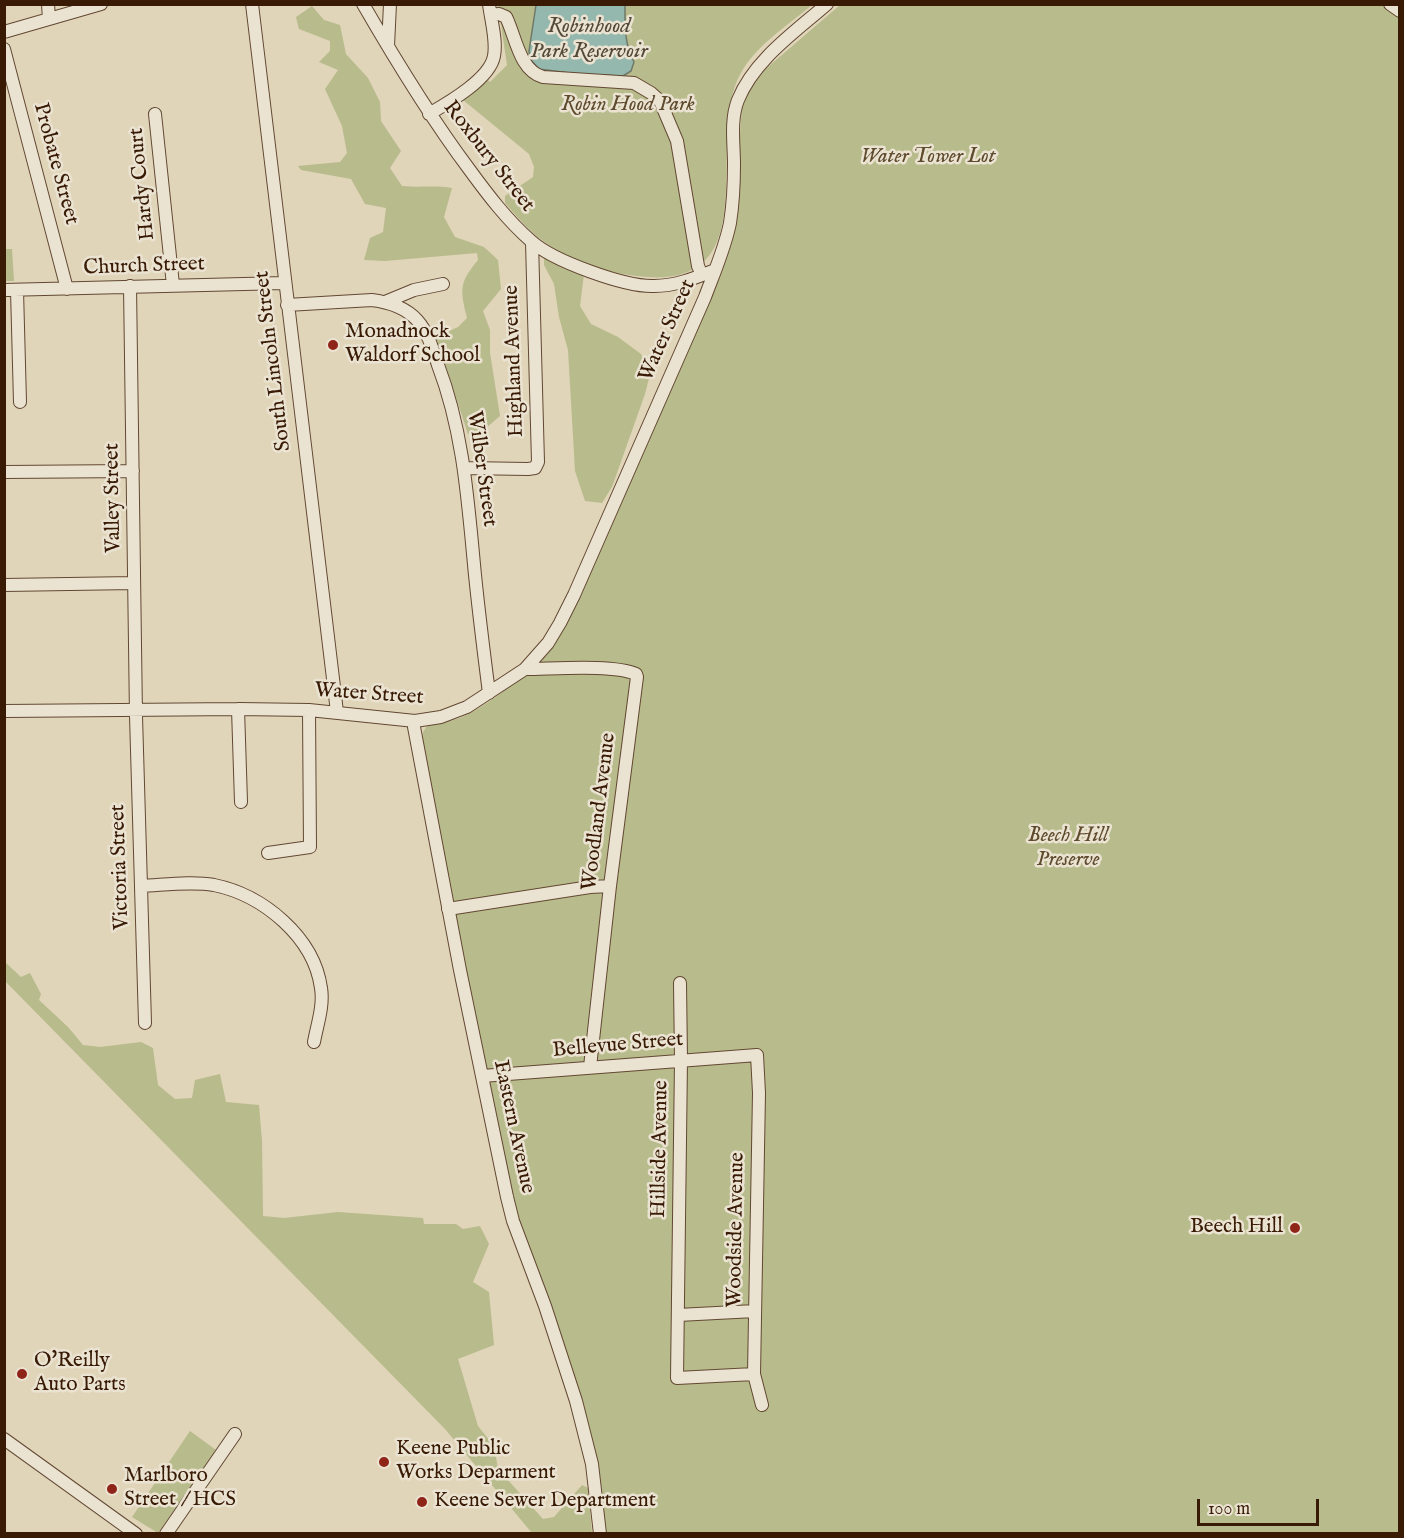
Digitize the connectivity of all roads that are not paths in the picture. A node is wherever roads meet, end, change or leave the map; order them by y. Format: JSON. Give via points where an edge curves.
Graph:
{"nodes":[{"id":1,"x":48,"y":4,"type":"edge"},
{"id":2,"x":101,"y":4,"type":"edge"},
{"id":3,"x":252,"y":4,"type":"edge"},
{"id":4,"x":363,"y":4,"type":"edge"},
{"id":5,"x":390,"y":4,"type":"edge"},
{"id":6,"x":827,"y":4,"type":"edge"},
{"id":7,"x":1390,"y":4,"type":"edge"},
{"id":8,"x":490,"y":10,"type":"edge"},
{"id":9,"x":1400,"y":10,"type":"edge"},
{"id":10,"x":49,"y":19,"type":"junction"},
{"id":11,"x":4,"y":32,"type":"edge"},
{"id":12,"x":388,"y":46,"type":"junction"},
{"id":13,"x":4,"y":50,"type":"edge"},
{"id":14,"x":155,"y":114,"type":"dead end"},
{"id":15,"x":429,"y":114,"type":"junction"},
{"id":16,"x":532,"y":242,"type":"junction"},
{"id":17,"x":715,"y":270,"type":"junction"},
{"id":18,"x":702,"y":275,"type":"junction"},
{"id":19,"x":284,"y":283,"type":"junction"},
{"id":20,"x":443,"y":284,"type":"dead end"},
{"id":21,"x":173,"y":285,"type":"junction"},
{"id":22,"x":130,"y":286,"type":"junction"},
{"id":23,"x":67,"y":289,"type":"junction"},
{"id":24,"x":10,"y":290,"type":"edge"},
{"id":25,"x":385,"y":302,"type":"junction"},
{"id":26,"x":287,"y":305,"type":"junction"},
{"id":27,"x":20,"y":402,"type":"dead end"},
{"id":28,"x":465,"y":468,"type":"junction"},
{"id":29,"x":133,"y":471,"type":"junction"},
{"id":30,"x":4,"y":472,"type":"edge"},
{"id":31,"x":134,"y":583,"type":"junction"},
{"id":32,"x":4,"y":585,"type":"edge"},
{"id":33,"x":525,"y":669,"type":"junction"},
{"id":34,"x":489,"y":693,"type":"junction"},
{"id":35,"x":136,"y":709,"type":"junction"},
{"id":36,"x":238,"y":709,"type":"junction"},
{"id":37,"x":4,"y":711,"type":"edge"},
{"id":38,"x":309,"y":711,"type":"junction"},
{"id":39,"x":337,"y":712,"type":"junction"},
{"id":40,"x":415,"y":721,"type":"junction"},
{"id":41,"x":241,"y":802,"type":"dead end"},
{"id":42,"x":268,"y":853,"type":"dead end"},
{"id":43,"x":141,"y":886,"type":"junction"},
{"id":44,"x":610,"y":886,"type":"junction"},
{"id":45,"x":448,"y":909,"type":"junction"},
{"id":46,"x":680,"y":983,"type":"dead end"},
{"id":47,"x":145,"y":1023,"type":"dead end"},
{"id":48,"x":314,"y":1042,"type":"dead end"},
{"id":49,"x":757,"y":1055,"type":"joint"},
{"id":50,"x":681,"y":1060,"type":"junction"},
{"id":51,"x":590,"y":1067,"type":"junction"},
{"id":52,"x":482,"y":1076,"type":"junction"},
{"id":53,"x":755,"y":1311,"type":"junction"},
{"id":54,"x":678,"y":1315,"type":"junction"},
{"id":55,"x":754,"y":1374,"type":"junction"},
{"id":56,"x":762,"y":1405,"type":"dead end"},
{"id":57,"x":235,"y":1434,"type":"dead end"},
{"id":58,"x":4,"y":1438,"type":"edge"},
{"id":59,"x":132,"y":1533,"type":"edge"},
{"id":60,"x":166,"y":1533,"type":"edge"},
{"id":61,"x":600,"y":1533,"type":"edge"}],
"edges":[{"from":1,"to":10,"type":"street"},
{"from":2,"to":10,"type":"street"},
{"from":3,"to":19,"type":"street","name":"South Lincoln Street"},
{"from":4,"to":12,"type":"street","name":"Roxbury Street"},
{"from":5,"to":12,"type":"street"},
{"from":6,"to":17,"type":"street","via":[[750,76],[737,102],[730,223]]},
{"from":7,"to":9,"type":"street"},
{"from":8,"to":15,"type":"street","via":[[495,44],[488,70]]},
{"from":8,"to":18,"type":"street","via":[[507,17],[524,63],[534,74],[634,83],[660,101],[677,141]]},
{"from":10,"to":11,"type":"street"},
{"from":12,"to":15,"type":"street","name":"Roxbury Street"},
{"from":13,"to":23,"type":"street","name":"Probate Street"},
{"from":14,"to":21,"type":"street","name":"Hardy Court"},
{"from":15,"to":16,"type":"street","name":"Roxbury Street","via":[[488,195]]},
{"from":16,"to":18,"type":"street","name":"Roxbury Street","via":[[574,264],[639,285],[668,285]]},
{"from":16,"to":28,"type":"street","name":"Highland Avenue","via":[[538,462],[535,468],[526,469]]},
{"from":17,"to":18,"type":"street","name":"Roxbury Street"},
{"from":17,"to":33,"type":"street","name":"Water Street","via":[[574,595],[548,643]]},
{"from":19,"to":21,"type":"street","name":"Church Street"},
{"from":19,"to":26,"type":"street","name":"South Lincoln Street"},
{"from":20,"to":25,"type":"street"},
{"from":21,"to":22,"type":"street","name":"Church Street"},
{"from":22,"to":23,"type":"street","name":"Church Street"},
{"from":22,"to":29,"type":"street","name":"Valley Street"},
{"from":23,"to":24,"type":"street","name":"Church Street"},
{"from":24,"to":27,"type":"street"},
{"from":25,"to":26,"type":"street","name":"Wilber Street"},
{"from":25,"to":28,"type":"street","name":"Wilber Street","via":[[416,319],[430,344],[452,404]]},
{"from":26,"to":39,"type":"street","name":"South Lincoln Street"},
{"from":28,"to":34,"type":"street","name":"Wilber Street"},
{"from":29,"to":30,"type":"street"},
{"from":29,"to":31,"type":"street","name":"Valley Street"},
{"from":31,"to":32,"type":"street"},
{"from":31,"to":35,"type":"street","name":"Valley Street"},
{"from":33,"to":34,"type":"street","name":"Water Street"},
{"from":33,"to":44,"type":"street","name":"Woodland Avenue","via":[[601,669],[636,674]]},
{"from":34,"to":40,"type":"street","name":"Water Street","via":[[455,713]]},
{"from":35,"to":36,"type":"street","name":"Water Street"},
{"from":35,"to":37,"type":"street","name":"Water Street"},
{"from":35,"to":43,"type":"street","name":"Victoria Street"},
{"from":36,"to":38,"type":"street","name":"Water Street"},
{"from":36,"to":41,"type":"street"},
{"from":38,"to":39,"type":"street","name":"Water Street"},
{"from":38,"to":42,"type":"street","via":[[310,847]]},
{"from":39,"to":40,"type":"street","name":"Water Street"},
{"from":40,"to":45,"type":"street","name":"Eastern Avenue"},
{"from":43,"to":47,"type":"street","name":"Victoria Street"},
{"from":43,"to":48,"type":"street","via":[[212,885],[234,890],[285,923],[303,941],[319,975],[322,1003]]},
{"from":44,"to":45,"type":"street"},
{"from":44,"to":51,"type":"street","name":"Woodland Avenue"},
{"from":45,"to":52,"type":"street","name":"Eastern Avenue"},
{"from":46,"to":50,"type":"street","name":"Hillside Avenue"},
{"from":49,"to":50,"type":"street","name":"Bellevue Street"},
{"from":49,"to":53,"type":"street","name":"Woodside Avenue"},
{"from":50,"to":51,"type":"street","name":"Bellevue Street"},
{"from":50,"to":54,"type":"street","name":"Hillside Avenue"},
{"from":51,"to":52,"type":"street","name":"Bellevue Street"},
{"from":52,"to":61,"type":"street","name":"Eastern Avenue","via":[[513,1221],[545,1306],[587,1441]]},
{"from":53,"to":54,"type":"street"},
{"from":53,"to":55,"type":"street","name":"Woodside Avenue"},
{"from":54,"to":55,"type":"street","name":"Hillside Avenue","via":[[677,1378]]},
{"from":55,"to":56,"type":"street","name":"Woodside Avenue"},
{"from":57,"to":60,"type":"street"},
{"from":58,"to":59,"type":"street"}]}
